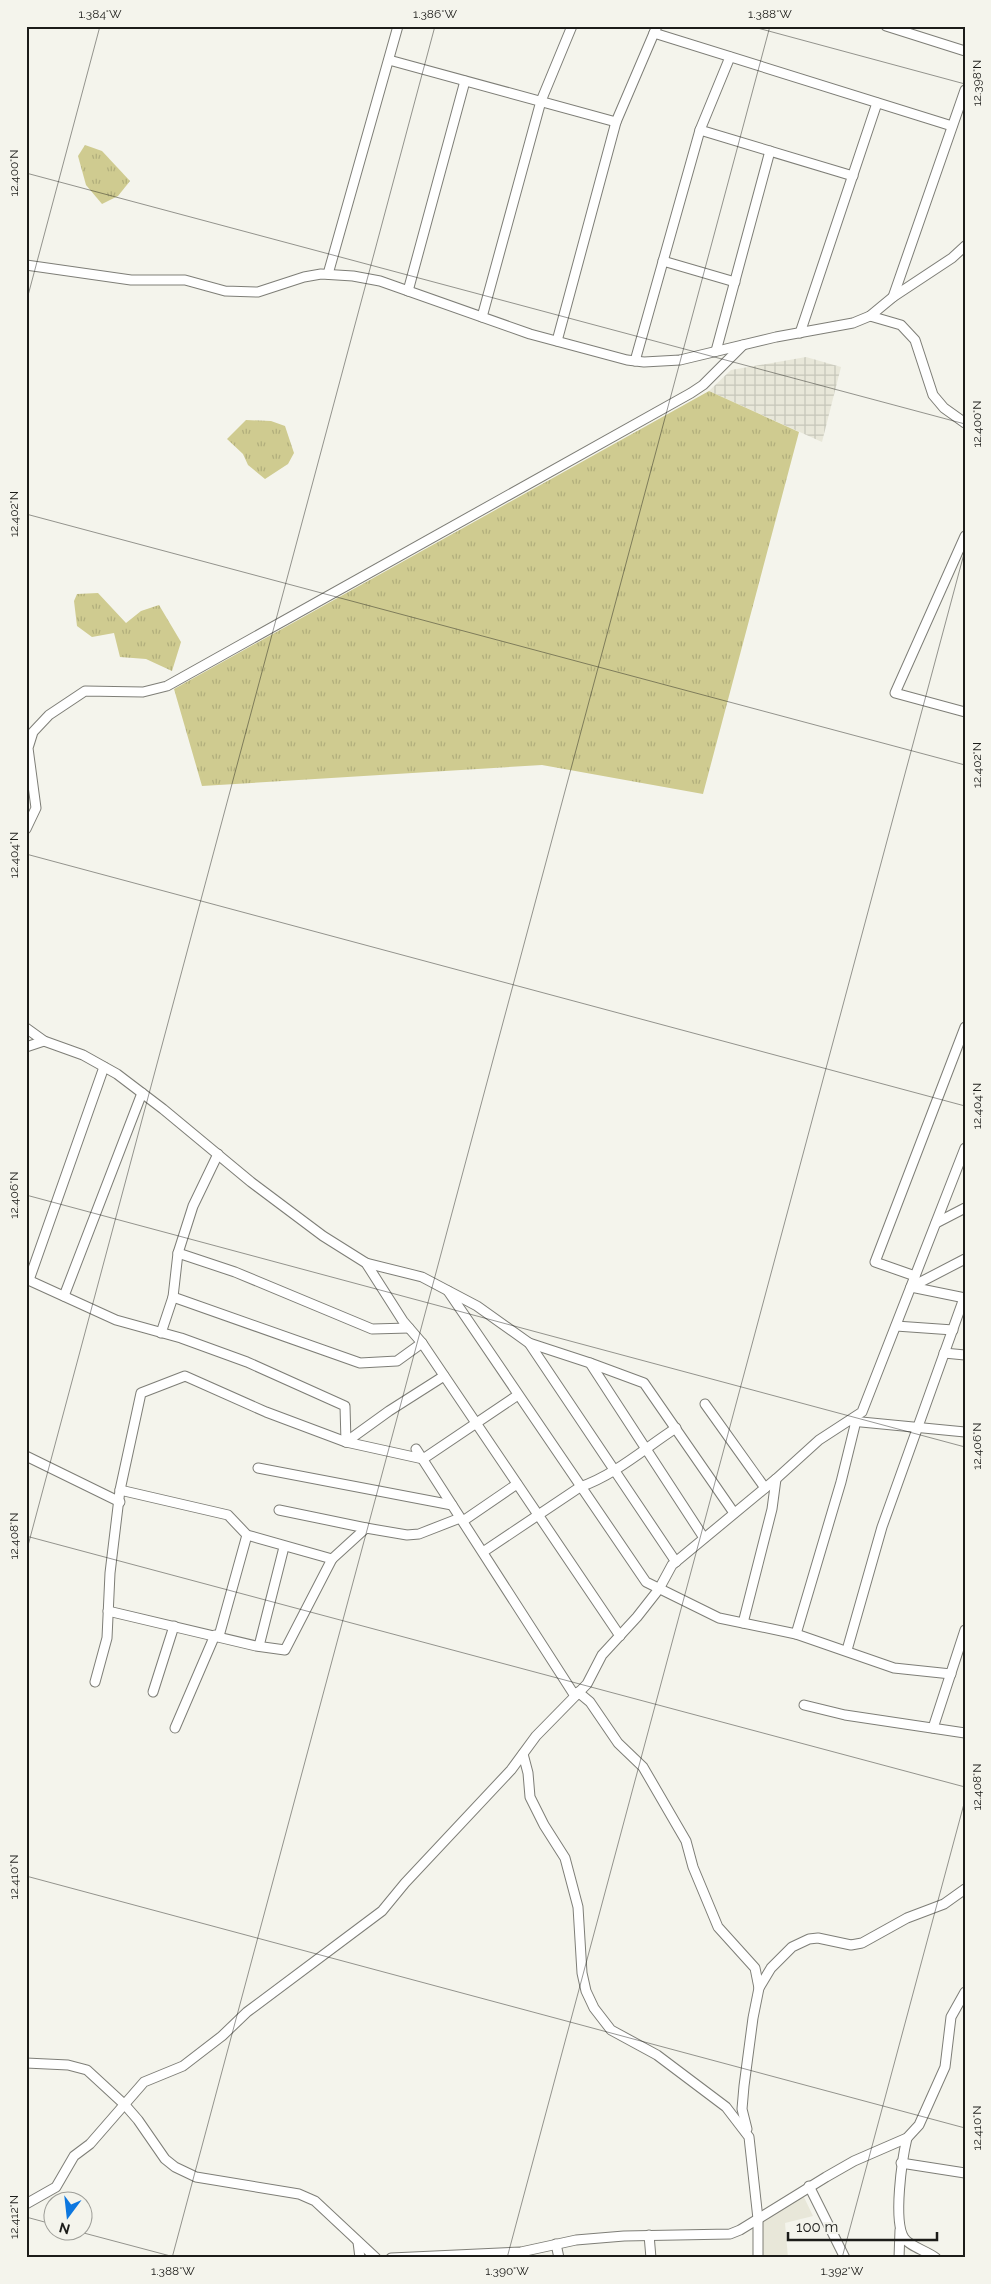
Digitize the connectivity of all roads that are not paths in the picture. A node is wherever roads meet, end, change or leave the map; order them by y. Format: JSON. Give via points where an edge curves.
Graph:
{"nodes":[{"id":1,"x":398,"y":26,"type":"edge"},
{"id":2,"x":571,"y":26,"type":"edge"},
{"id":3,"x":886,"y":26,"type":"edge"},
{"id":4,"x":656,"y":30,"type":"edge"},
{"id":5,"x":965,"y":51,"type":"edge"},
{"id":6,"x":730,"y":57,"type":"junction"},
{"id":7,"x":389,"y":60,"type":"junction"},
{"id":8,"x":465,"y":81,"type":"junction"},
{"id":9,"x":965,"y":90,"type":"edge"},
{"id":10,"x":541,"y":101,"type":"junction"},
{"id":11,"x":877,"y":103,"type":"junction"},
{"id":12,"x":616,"y":122,"type":"junction"},
{"id":13,"x":952,"y":126,"type":"junction"},
{"id":14,"x":700,"y":130,"type":"junction"},
{"id":15,"x":770,"y":151,"type":"junction"},
{"id":16,"x":853,"y":176,"type":"junction"},
{"id":17,"x":965,"y":246,"type":"edge"},
{"id":18,"x":663,"y":261,"type":"junction"},
{"id":19,"x":26,"y":265,"type":"edge"},
{"id":20,"x":328,"y":274,"type":"junction"},
{"id":21,"x":735,"y":282,"type":"junction"},
{"id":22,"x":408,"y":291,"type":"junction"},
{"id":23,"x":893,"y":297,"type":"junction"},
{"id":24,"x":870,"y":316,"type":"junction"},
{"id":25,"x":482,"y":317,"type":"junction"},
{"id":26,"x":800,"y":332,"type":"junction"},
{"id":27,"x":557,"y":341,"type":"junction"},
{"id":28,"x":743,"y":345,"type":"junction"},
{"id":29,"x":716,"y":351,"type":"junction"},
{"id":30,"x":634,"y":361,"type":"junction"},
{"id":31,"x":965,"y":423,"type":"edge"},
{"id":32,"x":965,"y":536,"type":"edge"},
{"id":33,"x":965,"y":712,"type":"edge"},
{"id":34,"x":26,"y":829,"type":"edge"},
{"id":35,"x":965,"y":1027,"type":"edge"},
{"id":36,"x":26,"y":1028,"type":"edge"},
{"id":37,"x":44,"y":1041,"type":"junction"},
{"id":38,"x":26,"y":1047,"type":"edge"},
{"id":39,"x":104,"y":1068,"type":"junction"},
{"id":40,"x":142,"y":1093,"type":"junction"},
{"id":41,"x":965,"y":1148,"type":"edge"},
{"id":42,"x":218,"y":1154,"type":"junction"},
{"id":43,"x":965,"y":1208,"type":"edge"},
{"id":44,"x":936,"y":1223,"type":"junction"},
{"id":45,"x":178,"y":1253,"type":"junction"},
{"id":46,"x":964,"y":1259,"type":"edge"},
{"id":47,"x":366,"y":1262,"type":"junction"},
{"id":48,"x":915,"y":1276,"type":"junction"},
{"id":49,"x":28,"y":1279,"type":"edge"},
{"id":50,"x":911,"y":1287,"type":"junction"},
{"id":51,"x":448,"y":1291,"type":"junction"},
{"id":52,"x":64,"y":1296,"type":"junction"},
{"id":53,"x":173,"y":1297,"type":"junction"},
{"id":54,"x":964,"y":1298,"type":"edge"},
{"id":55,"x":896,"y":1326,"type":"junction"},
{"id":56,"x":410,"y":1328,"type":"junction"},
{"id":57,"x":953,"y":1330,"type":"junction"},
{"id":58,"x":161,"y":1333,"type":"junction"},
{"id":59,"x":422,"y":1343,"type":"junction"},
{"id":60,"x":529,"y":1343,"type":"junction"},
{"id":61,"x":944,"y":1352,"type":"junction"},
{"id":62,"x":965,"y":1355,"type":"edge"},
{"id":63,"x":590,"y":1363,"type":"junction"},
{"id":64,"x":444,"y":1376,"type":"junction"},
{"id":65,"x":518,"y":1395,"type":"junction"},
{"id":66,"x":705,"y":1404,"type":"dead end"},
{"id":67,"x":853,"y":1421,"type":"junction"},
{"id":68,"x":475,"y":1422,"type":"junction"},
{"id":69,"x":917,"y":1427,"type":"junction"},
{"id":70,"x":676,"y":1428,"type":"junction"},
{"id":71,"x":965,"y":1432,"type":"edge"},
{"id":72,"x":346,"y":1442,"type":"junction"},
{"id":73,"x":645,"y":1448,"type":"junction"},
{"id":74,"x":416,"y":1449,"type":"dead end"},
{"id":75,"x":26,"y":1456,"type":"edge"},
{"id":76,"x":423,"y":1459,"type":"junction"},
{"id":77,"x":258,"y":1468,"type":"dead end"},
{"id":78,"x":614,"y":1469,"type":"junction"},
{"id":79,"x":776,"y":1478,"type":"junction"},
{"id":80,"x":517,"y":1484,"type":"junction"},
{"id":81,"x":580,"y":1487,"type":"junction"},
{"id":82,"x":765,"y":1488,"type":"junction"},
{"id":83,"x":120,"y":1490,"type":"junction"},
{"id":84,"x":120,"y":1502,"type":"junction"},
{"id":85,"x":452,"y":1505,"type":"junction"},
{"id":86,"x":279,"y":1510,"type":"dead end"},
{"id":87,"x":734,"y":1513,"type":"junction"},
{"id":88,"x":538,"y":1515,"type":"junction"},
{"id":89,"x":462,"y":1519,"type":"junction"},
{"id":90,"x":366,"y":1528,"type":"junction"},
{"id":91,"x":247,"y":1536,"type":"junction"},
{"id":92,"x":704,"y":1538,"type":"junction"},
{"id":93,"x":284,"y":1547,"type":"junction"},
{"id":94,"x":483,"y":1552,"type":"junction"},
{"id":95,"x":332,"y":1559,"type":"junction"},
{"id":96,"x":676,"y":1562,"type":"junction"},
{"id":97,"x":659,"y":1589,"type":"junction"},
{"id":98,"x":108,"y":1611,"type":"junction"},
{"id":99,"x":743,"y":1623,"type":"junction"},
{"id":100,"x":174,"y":1626,"type":"junction"},
{"id":101,"x":965,"y":1630,"type":"edge"},
{"id":102,"x":796,"y":1634,"type":"junction"},
{"id":103,"x":217,"y":1635,"type":"junction"},
{"id":104,"x":620,"y":1636,"type":"junction"},
{"id":105,"x":260,"y":1646,"type":"junction"},
{"id":106,"x":847,"y":1650,"type":"junction"},
{"id":107,"x":951,"y":1674,"type":"junction"},
{"id":108,"x":95,"y":1682,"type":"dead end"},
{"id":109,"x":153,"y":1692,"type":"dead end"},
{"id":110,"x":576,"y":1694,"type":"junction"},
{"id":111,"x":804,"y":1705,"type":"dead end"},
{"id":112,"x":175,"y":1728,"type":"dead end"},
{"id":113,"x":933,"y":1728,"type":"junction"},
{"id":114,"x":965,"y":1733,"type":"edge"},
{"id":115,"x":523,"y":1754,"type":"junction"},
{"id":116,"x":965,"y":1889,"type":"edge"},
{"id":117,"x":759,"y":1988,"type":"junction"},
{"id":118,"x":965,"y":1992,"type":"edge"},
{"id":119,"x":26,"y":2063,"type":"edge"},
{"id":120,"x":125,"y":2105,"type":"junction"},
{"id":121,"x":749,"y":2137,"type":"junction"},
{"id":122,"x":906,"y":2138,"type":"junction"},
{"id":123,"x":901,"y":2162,"type":"junction"},
{"id":124,"x":965,"y":2173,"type":"edge"},
{"id":125,"x":810,"y":2186,"type":"junction"},
{"id":126,"x":26,"y":2204,"type":"edge"},
{"id":127,"x":758,"y":2219,"type":"junction"},
{"id":128,"x":900,"y":2228,"type":"junction"},
{"id":129,"x":650,"y":2235,"type":"junction"},
{"id":130,"x":358,"y":2242,"type":"junction"},
{"id":131,"x":556,"y":2244,"type":"junction"},
{"id":132,"x":360,"y":2258,"type":"edge"},
{"id":133,"x":376,"y":2258,"type":"edge"},
{"id":134,"x":391,"y":2258,"type":"edge"},
{"id":135,"x":559,"y":2258,"type":"edge"},
{"id":136,"x":651,"y":2258,"type":"edge"},
{"id":137,"x":758,"y":2258,"type":"edge"},
{"id":138,"x":845,"y":2258,"type":"edge"},
{"id":139,"x":900,"y":2258,"type":"edge"},
{"id":140,"x":936,"y":2258,"type":"edge"}],
"edges":[{"from":1,"to":7,"type":"street"},
{"from":2,"to":10,"type":"street"},
{"from":3,"to":5,"type":"street"},
{"from":4,"to":6,"type":"street"},
{"from":4,"to":12,"type":"street"},
{"from":6,"to":11,"type":"street"},
{"from":6,"to":14,"type":"street"},
{"from":7,"to":8,"type":"street"},
{"from":7,"to":20,"type":"street"},
{"from":8,"to":10,"type":"street"},
{"from":8,"to":22,"type":"street"},
{"from":9,"to":13,"type":"street"},
{"from":10,"to":12,"type":"street"},
{"from":10,"to":25,"type":"street"},
{"from":11,"to":13,"type":"street"},
{"from":11,"to":16,"type":"street"},
{"from":12,"to":27,"type":"street"},
{"from":13,"to":23,"type":"street"},
{"from":14,"to":15,"type":"street"},
{"from":14,"to":18,"type":"street"},
{"from":15,"to":16,"type":"street"},
{"from":15,"to":21,"type":"street"},
{"from":16,"to":26,"type":"street"},
{"from":17,"to":23,"type":"street"},
{"from":18,"to":21,"type":"street"},
{"from":18,"to":30,"type":"street"},
{"from":19,"to":20,"type":"street","via":[[131,280],[185,280],[225,291],[242,292],[258,292],[304,277]]},
{"from":20,"to":22,"type":"street","via":[[380,281]]},
{"from":21,"to":29,"type":"street"},
{"from":22,"to":25,"type":"street"},
{"from":23,"to":24,"type":"street"},
{"from":24,"to":26,"type":"street","via":[[852,323]]},
{"from":24,"to":31,"type":"street","via":[[901,325],[915,340],[933,395],[944,408]]},
{"from":25,"to":27,"type":"street"},
{"from":26,"to":28,"type":"street"},
{"from":27,"to":30,"type":"street"},
{"from":28,"to":29,"type":"street"},
{"from":28,"to":34,"type":"street","via":[[691,394],[167,686],[143,692],[85,690],[48,715],[33,732],[28,748],[36,808]]},
{"from":29,"to":30,"type":"street","via":[[680,360]]},
{"from":32,"to":33,"type":"street","via":[[895,693]]},
{"from":35,"to":48,"type":"street","via":[[876,1262]]},
{"from":36,"to":37,"type":"street"},
{"from":37,"to":38,"type":"street"},
{"from":37,"to":39,"type":"street","via":[[83,1055]]},
{"from":39,"to":40,"type":"street"},
{"from":39,"to":49,"type":"street"},
{"from":40,"to":42,"type":"street"},
{"from":40,"to":52,"type":"street"},
{"from":41,"to":44,"type":"street"},
{"from":42,"to":45,"type":"street","via":[[192,1206]]},
{"from":42,"to":47,"type":"street","via":[[323,1236]]},
{"from":43,"to":44,"type":"street"},
{"from":44,"to":48,"type":"street"},
{"from":45,"to":53,"type":"street"},
{"from":45,"to":56,"type":"street","via":[[235,1272],[372,1329]]},
{"from":46,"to":50,"type":"street"},
{"from":47,"to":51,"type":"street","via":[[422,1277]]},
{"from":47,"to":56,"type":"street"},
{"from":48,"to":50,"type":"street"},
{"from":49,"to":52,"type":"street"},
{"from":50,"to":54,"type":"street"},
{"from":50,"to":55,"type":"street"},
{"from":51,"to":60,"type":"street","via":[[477,1306]]},
{"from":51,"to":65,"type":"street"},
{"from":52,"to":58,"type":"street","via":[[116,1320]]},
{"from":53,"to":58,"type":"street"},
{"from":53,"to":59,"type":"street","via":[[360,1363],[397,1361]]},
{"from":54,"to":57,"type":"street"},
{"from":55,"to":57,"type":"street"},
{"from":55,"to":67,"type":"street","via":[[862,1412]]},
{"from":56,"to":59,"type":"street"},
{"from":57,"to":61,"type":"street"},
{"from":58,"to":72,"type":"street","via":[[248,1362],[345,1406]]},
{"from":59,"to":64,"type":"street"},
{"from":60,"to":63,"type":"street"},
{"from":60,"to":78,"type":"street"},
{"from":61,"to":62,"type":"street"},
{"from":61,"to":69,"type":"street"},
{"from":63,"to":70,"type":"street","via":[[644,1383]]},
{"from":63,"to":73,"type":"street"},
{"from":64,"to":68,"type":"street"},
{"from":64,"to":72,"type":"street","via":[[389,1410]]},
{"from":65,"to":68,"type":"street"},
{"from":65,"to":81,"type":"street"},
{"from":66,"to":82,"type":"street"},
{"from":67,"to":69,"type":"street"},
{"from":67,"to":79,"type":"street","via":[[819,1440]]},
{"from":67,"to":102,"type":"street","via":[[841,1482]]},
{"from":68,"to":76,"type":"street"},
{"from":68,"to":80,"type":"street"},
{"from":69,"to":71,"type":"street"},
{"from":69,"to":106,"type":"street","via":[[882,1527]]},
{"from":70,"to":73,"type":"street"},
{"from":70,"to":87,"type":"street"},
{"from":72,"to":76,"type":"street"},
{"from":72,"to":83,"type":"street","via":[[266,1412],[185,1376],[141,1393]]},
{"from":73,"to":78,"type":"street"},
{"from":73,"to":92,"type":"street"},
{"from":74,"to":76,"type":"street"},
{"from":75,"to":84,"type":"street"},
{"from":76,"to":85,"type":"street"},
{"from":77,"to":85,"type":"street"},
{"from":78,"to":81,"type":"street"},
{"from":78,"to":96,"type":"street"},
{"from":79,"to":82,"type":"street"},
{"from":79,"to":99,"type":"street","via":[[772,1510]]},
{"from":80,"to":88,"type":"street"},
{"from":80,"to":89,"type":"street"},
{"from":81,"to":88,"type":"street"},
{"from":81,"to":97,"type":"street","via":[[646,1582]]},
{"from":82,"to":87,"type":"street"},
{"from":83,"to":84,"type":"street"},
{"from":83,"to":91,"type":"street","via":[[228,1516]]},
{"from":84,"to":98,"type":"street"},
{"from":85,"to":89,"type":"street"},
{"from":86,"to":90,"type":"street"},
{"from":87,"to":92,"type":"street"},
{"from":88,"to":94,"type":"street"},
{"from":88,"to":104,"type":"street"},
{"from":89,"to":90,"type":"street","via":[[413,1535]]},
{"from":89,"to":94,"type":"street"},
{"from":90,"to":95,"type":"street"},
{"from":91,"to":93,"type":"street"},
{"from":91,"to":103,"type":"street"},
{"from":92,"to":96,"type":"street"},
{"from":93,"to":95,"type":"street"},
{"from":93,"to":105,"type":"street"},
{"from":94,"to":110,"type":"street"},
{"from":95,"to":105,"type":"street","via":[[284,1650]]},
{"from":96,"to":97,"type":"street"},
{"from":97,"to":99,"type":"street","via":[[718,1618]]},
{"from":97,"to":104,"type":"street"},
{"from":98,"to":100,"type":"street"},
{"from":98,"to":108,"type":"street","via":[[107,1638]]},
{"from":99,"to":102,"type":"street"},
{"from":100,"to":103,"type":"street"},
{"from":100,"to":109,"type":"street"},
{"from":101,"to":107,"type":"street"},
{"from":102,"to":106,"type":"street"},
{"from":103,"to":105,"type":"street"},
{"from":103,"to":112,"type":"street"},
{"from":104,"to":110,"type":"street","via":[[602,1655],[587,1684]]},
{"from":106,"to":107,"type":"street","via":[[894,1668]]},
{"from":107,"to":113,"type":"street"},
{"from":110,"to":115,"type":"street"},
{"from":110,"to":117,"type":"street","via":[[590,1702],[618,1743],[643,1768],[686,1841],[693,1867],[718,1927],[755,1968]]},
{"from":111,"to":113,"type":"street","via":[[845,1715]]},
{"from":113,"to":114,"type":"street"},
{"from":115,"to":120,"type":"street","via":[[382,1910],[183,2066],[144,2082]]},
{"from":115,"to":121,"type":"street","via":[[530,1797],[565,1858],[578,1907],[586,1991],[594,2008],[611,2030],[657,2056],[726,2107]]},
{"from":116,"to":117,"type":"street","via":[[944,1904],[907,1918],[862,1943],[851,1945],[808,1939],[792,1947],[771,1968]]},
{"from":117,"to":121,"type":"street","via":[[742,2109]]},
{"from":118,"to":122,"type":"street","via":[[951,2017],[945,2067],[919,2125]]},
{"from":119,"to":120,"type":"street","via":[[68,2065],[87,2070]]},
{"from":120,"to":126,"type":"street","via":[[90,2144],[74,2156],[56,2187]]},
{"from":120,"to":130,"type":"street","via":[[175,2167],[196,2177],[299,2194],[315,2201]]},
{"from":121,"to":127,"type":"street"},
{"from":122,"to":123,"type":"street"},
{"from":122,"to":125,"type":"street","via":[[854,2161]]},
{"from":123,"to":124,"type":"street"},
{"from":123,"to":128,"type":"street"},
{"from":125,"to":127,"type":"street"},
{"from":125,"to":138,"type":"street"},
{"from":127,"to":129,"type":"street","via":[[730,2234]]},
{"from":127,"to":137,"type":"street"},
{"from":128,"to":139,"type":"street"},
{"from":128,"to":140,"type":"street","via":[[909,2244]]},
{"from":129,"to":131,"type":"street"},
{"from":129,"to":136,"type":"street"},
{"from":130,"to":132,"type":"street"},
{"from":130,"to":133,"type":"street"},
{"from":131,"to":134,"type":"street","via":[[521,2252]]},
{"from":131,"to":135,"type":"street"}]}
